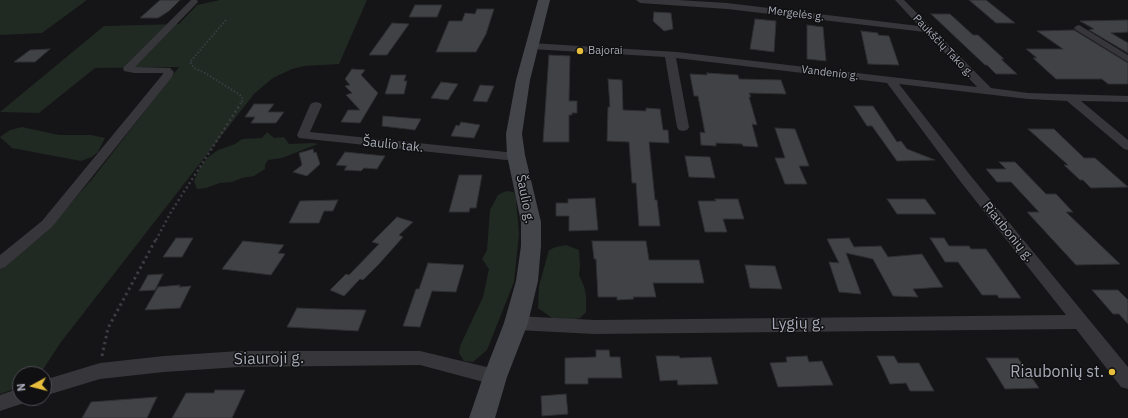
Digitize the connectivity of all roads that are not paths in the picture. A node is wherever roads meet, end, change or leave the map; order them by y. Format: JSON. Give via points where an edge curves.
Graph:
{"nodes":[{"id":1,"x":544,"y":0,"type":"edge"},
{"id":2,"x":640,"y":0,"type":"edge"},
{"id":3,"x":899,"y":0,"type":"edge"},
{"id":4,"x":194,"y":2,"type":"dead end"},
{"id":5,"x":1079,"y":28,"type":"dead end"},
{"id":6,"x":928,"y":30,"type":"junction"},
{"id":7,"x":532,"y":46,"type":"junction"},
{"id":8,"x":670,"y":55,"type":"junction"},
{"id":9,"x":1128,"y":59,"type":"edge"},
{"id":10,"x":891,"y":81,"type":"junction"},
{"id":11,"x":988,"y":92,"type":"junction"},
{"id":12,"x":1071,"y":98,"type":"junction"},
{"id":13,"x":1128,"y":99,"type":"edge"},
{"id":14,"x":316,"y":105,"type":"dead end"},
{"id":15,"x":683,"y":127,"type":"dead end"},
{"id":16,"x":1128,"y":146,"type":"edge"},
{"id":17,"x":516,"y":156,"type":"junction"},
{"id":18,"x":0,"y":263,"type":"edge"},
{"id":19,"x":1080,"y":322,"type":"junction"},
{"id":20,"x":516,"y":323,"type":"junction"},
{"id":21,"x":495,"y":377,"type":"junction"},
{"id":22,"x":1128,"y":381,"type":"edge"},
{"id":23,"x":52,"y":386,"type":"edge"},
{"id":24,"x":12,"y":399,"type":"edge"},
{"id":25,"x":0,"y":403,"type":"edge"},
{"id":26,"x":482,"y":418,"type":"edge"}],
"edges":[{"from":1,"to":7,"type":"street","name":"Šaulio g."},
{"from":2,"to":6,"type":"street","name":"Mergelės g.","via":[[727,6]]},
{"from":3,"to":6,"type":"street","name":"Paukščių Tako g."},
{"from":4,"to":18,"type":"street","via":[[128,68],[166,70],[169,72],[168,75],[48,224]]},
{"from":5,"to":9,"type":"street"},
{"from":6,"to":11,"type":"street","name":"Paukščių Tako g."},
{"from":7,"to":8,"type":"street","name":"Vandenio g.","via":[[628,50]]},
{"from":7,"to":17,"type":"street","name":"Šaulio g.","via":[[514,134]]},
{"from":8,"to":10,"type":"street","name":"Vandenio g."},
{"from":8,"to":15,"type":"street"},
{"from":10,"to":11,"type":"street","name":"Vandenio g."},
{"from":10,"to":19,"type":"street","name":"Riaubonių g."},
{"from":11,"to":12,"type":"street","name":"Vandenio g."},
{"from":12,"to":13,"type":"street","name":"Vandenio g."},
{"from":12,"to":16,"type":"street"},
{"from":14,"to":17,"type":"street","name":"Šaulio tak.","via":[[303,135]]},
{"from":17,"to":20,"type":"street","name":"Šaulio g.","via":[[531,222],[527,281]]},
{"from":19,"to":20,"type":"street","name":"Lygių g.","via":[[595,327]]},
{"from":19,"to":22,"type":"street","name":"Riaubonių g."},
{"from":20,"to":21,"type":"street","name":"Šaulio g."},
{"from":21,"to":23,"type":"street","name":"Siauroji g.","via":[[420,358],[239,359],[100,371]]},
{"from":21,"to":26,"type":"street","name":"Šaulio g."},
{"from":24,"to":25,"type":"street"}]}
